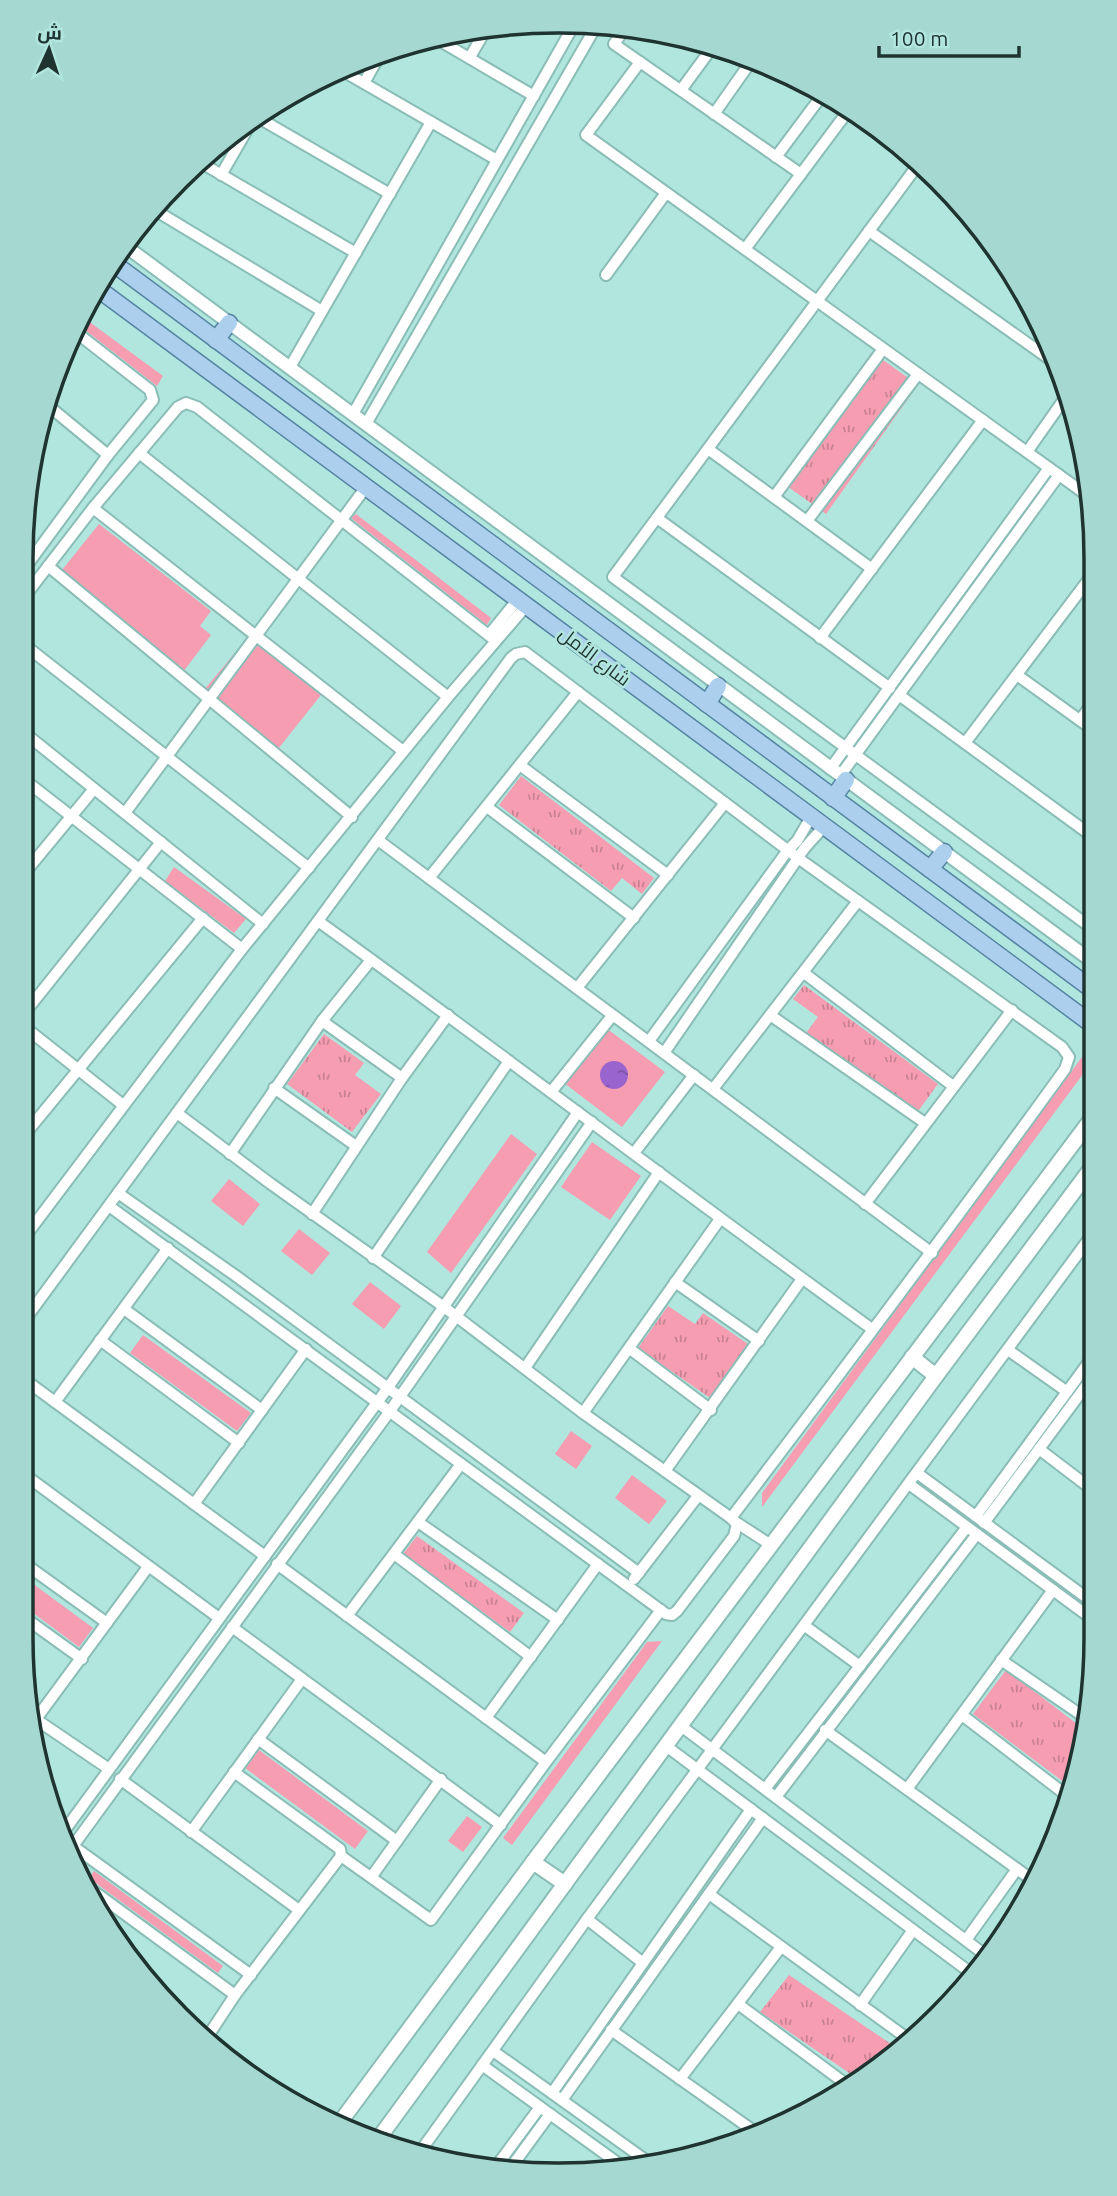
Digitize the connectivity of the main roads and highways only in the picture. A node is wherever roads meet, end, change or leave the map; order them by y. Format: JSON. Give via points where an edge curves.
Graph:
{"nodes":[{"id":1,"x":121,"y":269,"type":"edge"},
{"id":2,"x":105,"y":294,"type":"edge"},
{"id":3,"x":229,"y":323,"type":"road end"},
{"id":4,"x":216,"y":340,"type":"junction"},
{"id":5,"x":645,"y":657,"type":"junction"},
{"id":6,"x":626,"y":680,"type":"junction"},
{"id":7,"x":718,"y":687,"type":"road end"},
{"id":8,"x":707,"y":704,"type":"junction"},
{"id":9,"x":839,"y":775,"type":"road end"},
{"id":10,"x":834,"y":798,"type":"junction"},
{"id":11,"x":944,"y":852,"type":"road end"},
{"id":12,"x":930,"y":869,"type":"junction"},
{"id":13,"x":1084,"y":983,"type":"edge"},
{"id":14,"x":1084,"y":1019,"type":"edge"},
{"id":15,"x":1084,"y":1129,"type":"edge"},
{"id":16,"x":1084,"y":1178,"type":"edge"},
{"id":17,"x":912,"y":1357,"type":"junction"},
{"id":18,"x":936,"y":1376,"type":"junction"},
{"id":19,"x":533,"y":1862,"type":"junction"},
{"id":20,"x":565,"y":1884,"type":"junction"},
{"id":21,"x":344,"y":2117,"type":"edge"},
{"id":22,"x":383,"y":2132,"type":"edge"}],
"edges":[{"from":1,"to":4,"type":"main road","name":"شارع الأمل"},
{"from":2,"to":6,"type":"main road","name":"شارع الأمل"},
{"from":3,"to":4,"type":"main road"},
{"from":4,"to":5,"type":"main road","name":"شارع الأمل"},
{"from":5,"to":6,"type":"main road"},
{"from":5,"to":8,"type":"main road","name":"شارع الأمل"},
{"from":6,"to":14,"type":"main road","name":"شارع الأمل","via":[[813,827]]},
{"from":7,"to":8,"type":"main road"},
{"from":8,"to":10,"type":"main road","name":"شارع الأمل"},
{"from":9,"to":10,"type":"main road"},
{"from":10,"to":12,"type":"main road","name":"شارع الأمل"},
{"from":11,"to":12,"type":"main road"},
{"from":12,"to":13,"type":"main road","name":"شارع الأمل"},
{"from":15,"to":17,"type":"main road"},
{"from":16,"to":18,"type":"main road"},
{"from":17,"to":18,"type":"main road"},
{"from":17,"to":19,"type":"main road"},
{"from":18,"to":20,"type":"main road"},
{"from":19,"to":20,"type":"main road"},
{"from":19,"to":21,"type":"main road"},
{"from":20,"to":22,"type":"main road"}]}
